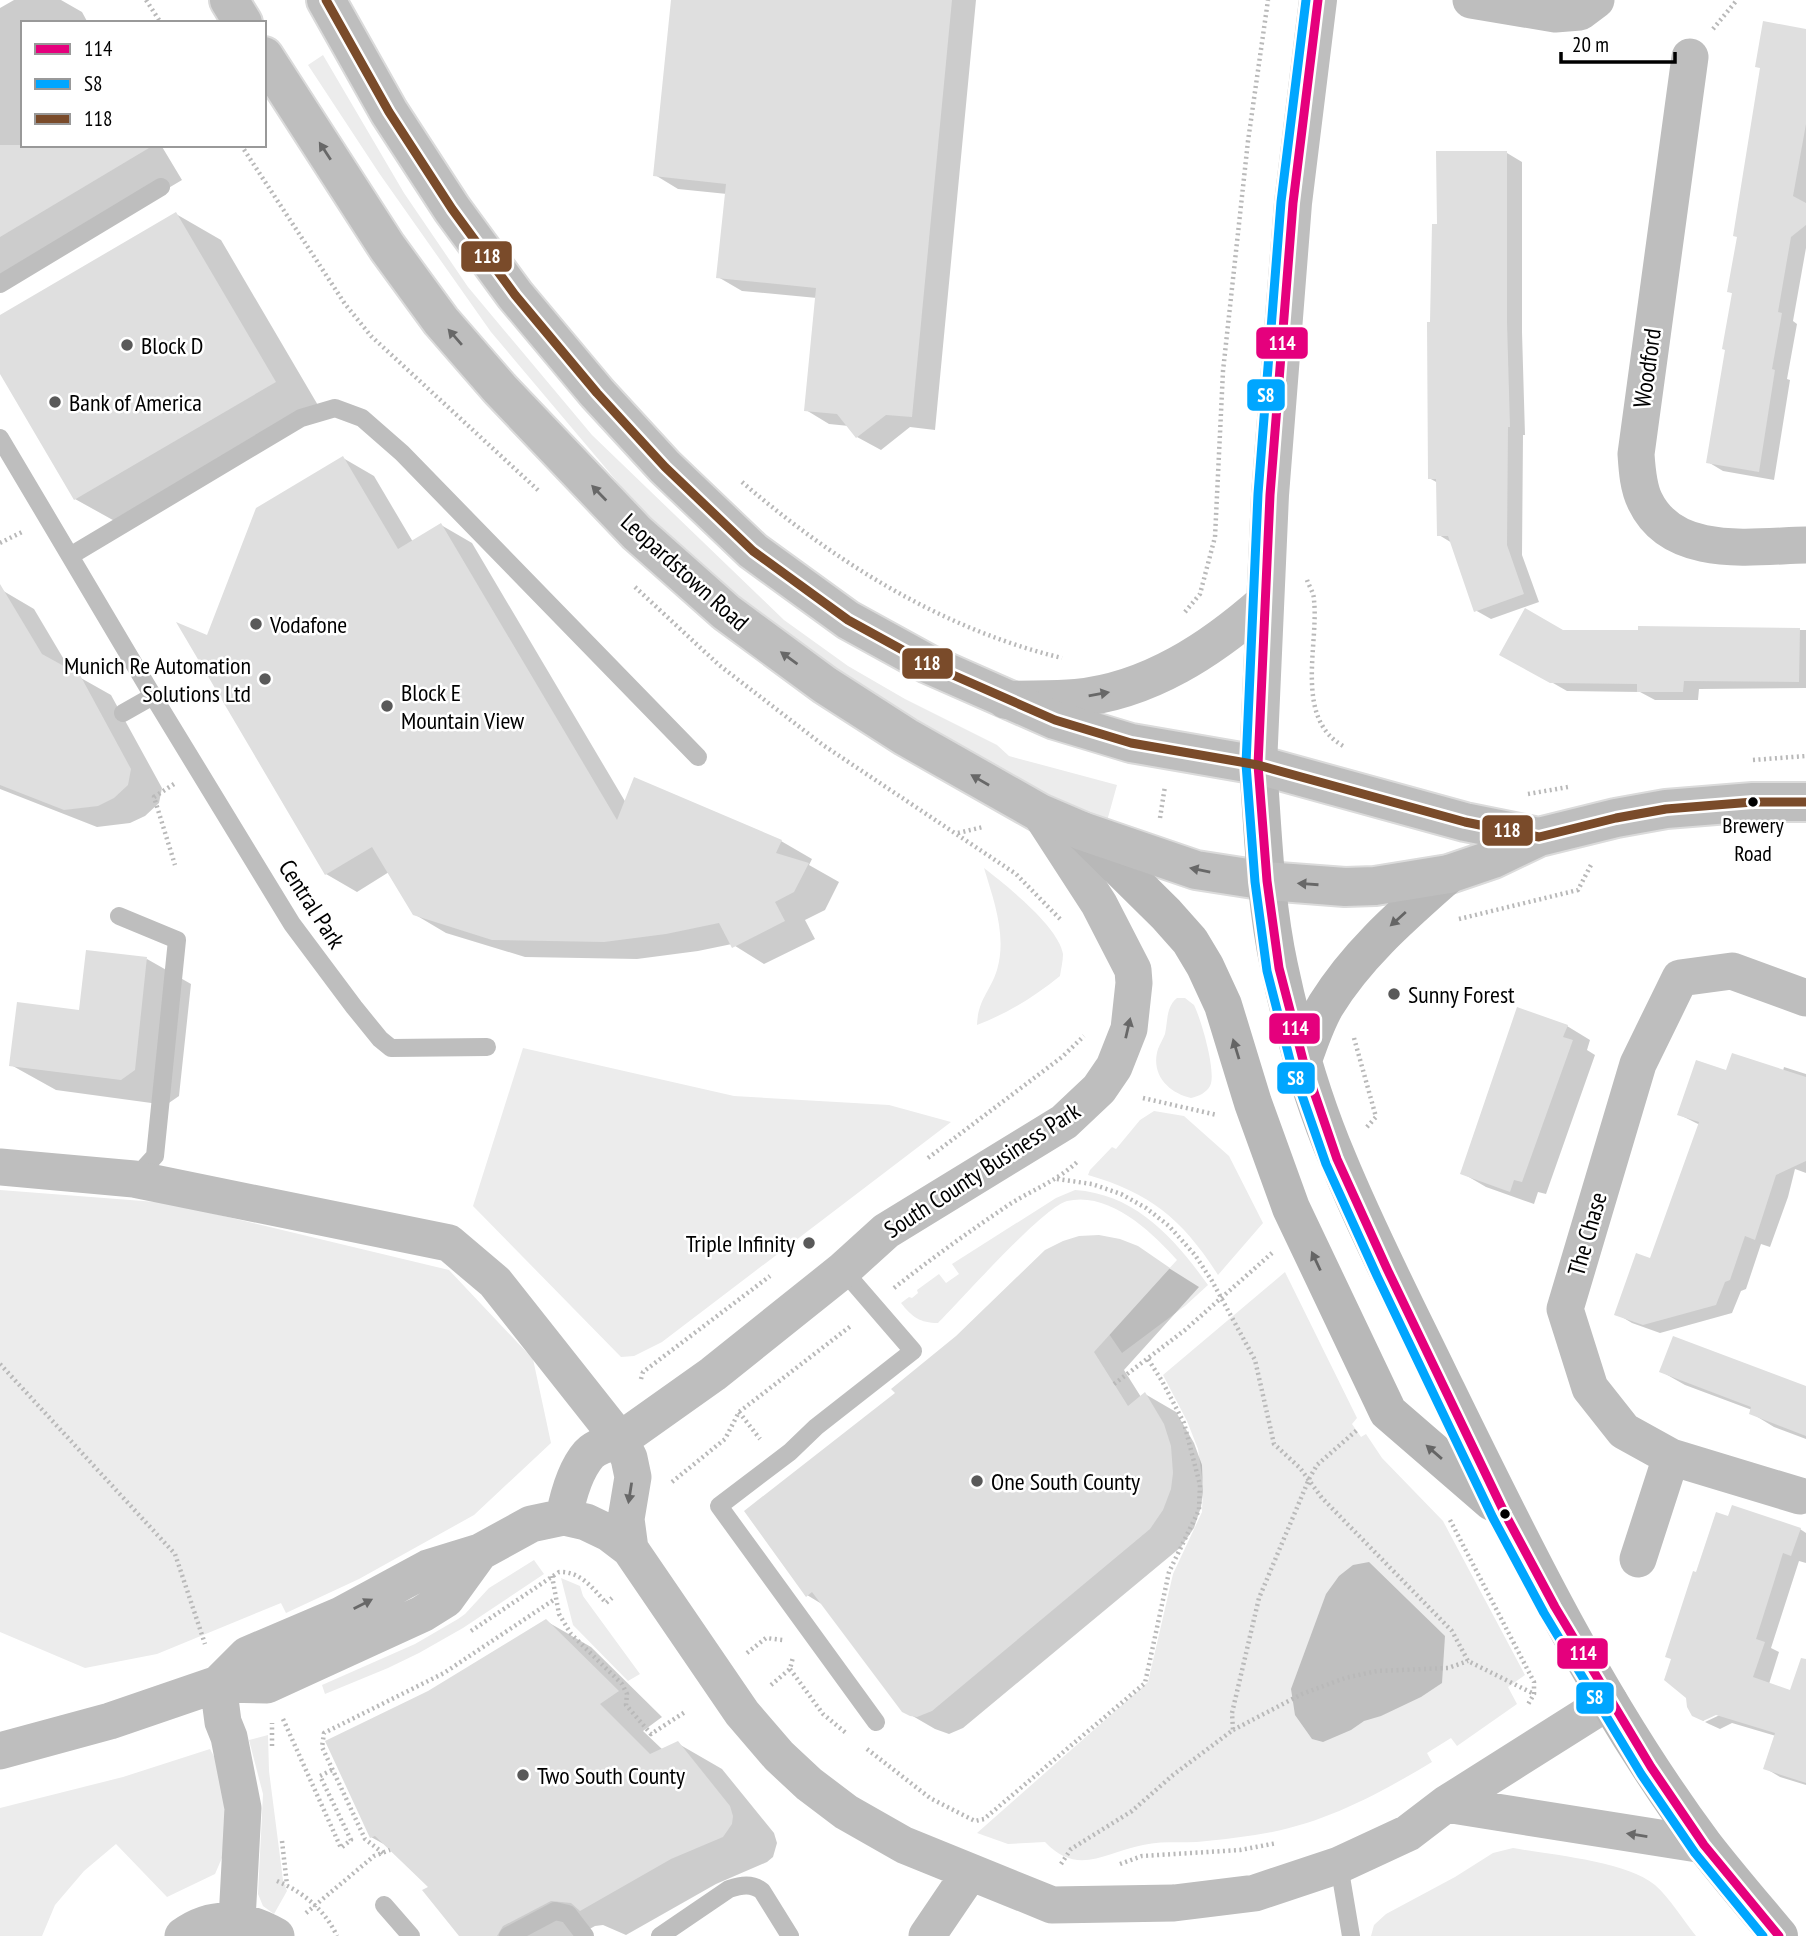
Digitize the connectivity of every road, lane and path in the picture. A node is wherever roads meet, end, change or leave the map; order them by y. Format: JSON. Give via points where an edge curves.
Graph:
{"nodes":[{"id":1,"x":146,"y":0,"type":"edge"},
{"id":2,"x":229,"y":0,"type":"edge"},
{"id":3,"x":326,"y":0,"type":"edge"},
{"id":4,"x":1268,"y":0,"type":"edge"},
{"id":5,"x":1318,"y":0,"type":"edge"},
{"id":6,"x":1471,"y":0,"type":"edge"},
{"id":7,"x":1596,"y":0,"type":"edge"},
{"id":8,"x":160,"y":21,"type":"edge"},
{"id":9,"x":242,"y":21,"type":"edge"},
{"id":10,"x":1690,"y":57,"type":"dead end"},
{"id":11,"x":266,"y":59,"type":"edge"},
{"id":12,"x":161,"y":187,"type":"dead end"},
{"id":13,"x":0,"y":284,"type":"edge"},
{"id":14,"x":0,"y":438,"type":"edge"},
{"id":15,"x":738,"y":480,"type":"dead end"},
{"id":16,"x":1806,"y":545,"type":"edge"},
{"id":17,"x":69,"y":556,"type":"junction"},
{"id":18,"x":1200,"y":594,"type":"dead end"},
{"id":19,"x":1314,"y":598,"type":"dead end"},
{"id":20,"x":1265,"y":602,"type":"junction"},
{"id":21,"x":1065,"y":658,"type":"dead end"},
{"id":22,"x":153,"y":696,"type":"junction"},
{"id":23,"x":1006,"y":700,"type":"junction"},
{"id":24,"x":123,"y":713,"type":"dead end"},
{"id":25,"x":1353,"y":750,"type":"dead end"},
{"id":26,"x":698,"y":757,"type":"dead end"},
{"id":27,"x":1258,"y":765,"type":"junction"},
{"id":28,"x":199,"y":769,"type":"junction"},
{"id":29,"x":1573,"y":786,"type":"dead end"},
{"id":30,"x":1164,"y":792,"type":"dead end"},
{"id":31,"x":1526,"y":795,"type":"dead end"},
{"id":32,"x":1806,"y":802,"type":"edge"},
{"id":33,"x":1040,"y":813,"type":"junction"},
{"id":34,"x":1159,"y":820,"type":"dead end"},
{"id":35,"x":1082,"y":831,"type":"junction"},
{"id":36,"x":957,"y":833,"type":"dead end"},
{"id":37,"x":1539,"y":837,"type":"junction"},
{"id":38,"x":175,"y":866,"type":"dead end"},
{"id":39,"x":1448,"y":874,"type":"junction"},
{"id":40,"x":1267,"y":881,"type":"junction"},
{"id":41,"x":1578,"y":890,"type":"dead end"},
{"id":42,"x":119,"y":916,"type":"dead end"},
{"id":43,"x":1064,"y":923,"type":"dead end"},
{"id":44,"x":1447,"y":923,"type":"dead end"},
{"id":45,"x":1806,"y":998,"type":"edge"},
{"id":46,"x":1090,"y":1030,"type":"dead end"},
{"id":47,"x":1353,"y":1034,"type":"dead end"},
{"id":48,"x":487,"y":1047,"type":"dead end"},
{"id":49,"x":1303,"y":1060,"type":"junction"},
{"id":50,"x":1145,"y":1086,"type":"dead end"},
{"id":51,"x":1220,"y":1116,"type":"dead end"},
{"id":52,"x":1376,"y":1117,"type":"dead end"},
{"id":53,"x":917,"y":1166,"type":"dead end"},
{"id":54,"x":0,"y":1167,"type":"edge"},
{"id":55,"x":134,"y":1179,"type":"junction"},
{"id":56,"x":1056,"y":1179,"type":"dead end"},
{"id":57,"x":1266,"y":1258,"type":"dead end"},
{"id":58,"x":843,"y":1270,"type":"junction"},
{"id":59,"x":1222,"y":1299,"type":"junction"},
{"id":60,"x":852,"y":1325,"type":"dead end"},
{"id":61,"x":1148,"y":1359,"type":"junction"},
{"id":62,"x":0,"y":1364,"type":"edge"},
{"id":63,"x":1114,"y":1384,"type":"dead end"},
{"id":64,"x":739,"y":1412,"type":"junction"},
{"id":65,"x":1363,"y":1425,"type":"dead end"},
{"id":66,"x":620,"y":1440,"type":"junction"},
{"id":67,"x":766,"y":1446,"type":"dead end"},
{"id":68,"x":1671,"y":1457,"type":"junction"},
{"id":69,"x":1310,"y":1479,"type":"junction"},
{"id":70,"x":667,"y":1489,"type":"dead end"},
{"id":71,"x":1800,"y":1496,"type":"dead end"},
{"id":72,"x":1445,"y":1511,"type":"dead end"},
{"id":73,"x":1504,"y":1512,"type":"junction"},
{"id":74,"x":564,"y":1517,"type":"junction"},
{"id":75,"x":630,"y":1549,"type":"junction"},
{"id":76,"x":1638,"y":1559,"type":"dead end"},
{"id":77,"x":552,"y":1576,"type":"dead end"},
{"id":78,"x":612,"y":1598,"type":"dead end"},
{"id":79,"x":555,"y":1599,"type":"junction"},
{"id":80,"x":606,"y":1603,"type":"dead end"},
{"id":81,"x":786,"y":1640,"type":"dead end"},
{"id":82,"x":740,"y":1643,"type":"dead end"},
{"id":83,"x":794,"y":1650,"type":"dead end"},
{"id":84,"x":747,"y":1653,"type":"junction"},
{"id":85,"x":1468,"y":1661,"type":"junction"},
{"id":86,"x":755,"y":1664,"type":"dead end"},
{"id":87,"x":790,"y":1669,"type":"junction"},
{"id":88,"x":763,"y":1674,"type":"dead end"},
{"id":89,"x":218,"y":1684,"type":"junction"},
{"id":90,"x":771,"y":1685,"type":"junction"},
{"id":91,"x":1534,"y":1694,"type":"junction"},
{"id":92,"x":779,"y":1695,"type":"dead end"},
{"id":93,"x":1609,"y":1701,"type":"junction"},
{"id":94,"x":685,"y":1712,"type":"dead end"},
{"id":95,"x":1521,"y":1712,"type":"dead end"},
{"id":96,"x":282,"y":1718,"type":"dead end"},
{"id":97,"x":876,"y":1722,"type":"dead end"},
{"id":98,"x":1233,"y":1730,"type":"junction"},
{"id":99,"x":851,"y":1737,"type":"dead end"},
{"id":100,"x":861,"y":1745,"type":"dead end"},
{"id":101,"x":0,"y":1751,"type":"edge"},
{"id":102,"x":332,"y":1770,"type":"junction"},
{"id":103,"x":1446,"y":1804,"type":"junction"},
{"id":104,"x":1285,"y":1841,"type":"dead end"},
{"id":105,"x":1704,"y":1845,"type":"junction"},
{"id":106,"x":390,"y":1850,"type":"dead end"},
{"id":107,"x":383,"y":1853,"type":"junction"},
{"id":108,"x":1051,"y":1862,"type":"dead end"},
{"id":109,"x":1061,"y":1864,"type":"junction"},
{"id":110,"x":1118,"y":1864,"type":"dead end"},
{"id":111,"x":1339,"y":1865,"type":"junction"},
{"id":112,"x":1072,"y":1866,"type":"dead end"},
{"id":113,"x":240,"y":1868,"type":"junction"},
{"id":114,"x":969,"y":1874,"type":"junction"},
{"id":115,"x":314,"y":1905,"type":"junction"},
{"id":116,"x":384,"y":1905,"type":"dead end"},
{"id":117,"x":237,"y":1920,"type":"junction"},
{"id":118,"x":287,"y":1928,"type":"edge"},
{"id":119,"x":183,"y":1936,"type":"edge"},
{"id":120,"x":337,"y":1936,"type":"edge"},
{"id":121,"x":411,"y":1936,"type":"edge"},
{"id":122,"x":508,"y":1936,"type":"edge"},
{"id":123,"x":584,"y":1936,"type":"edge"},
{"id":124,"x":660,"y":1936,"type":"edge"},
{"id":125,"x":790,"y":1936,"type":"edge"},
{"id":126,"x":926,"y":1936,"type":"edge"},
{"id":127,"x":1351,"y":1936,"type":"edge"},
{"id":128,"x":1779,"y":1936,"type":"edge"}],
"edges":[{"from":1,"to":8,"type":"path"},
{"from":2,"to":9,"type":"main road"},
{"from":3,"to":23,"type":"main road","via":[[389,112],[452,209],[515,295],[665,467],[753,551],[848,620]]},
{"from":4,"to":18,"type":"path","via":[[1223,370],[1214,537]]},
{"from":5,"to":20,"type":"main road","via":[[1293,203]]},
{"from":6,"to":7,"type":"street","via":[[1555,15],[1580,12]]},
{"from":10,"to":16,"type":"street","name":"Woodford","via":[[1636,454],[1638,478],[1656,519],[1673,533],[1708,546]]},
{"from":33,"to":11,"type":"main road","name":"Leopardstown Road","one_way":true,"via":[[825,685],[726,612],[637,533],[441,321],[387,247]]},
{"from":12,"to":13,"type":"lane"},
{"from":14,"to":17,"type":"lane","name":"Central Park"},
{"from":15,"to":21,"type":"path","via":[[845,561],[923,606],[1020,647]]},
{"from":17,"to":22,"type":"lane","name":"Central Park"},
{"from":17,"to":26,"type":"lane","via":[[301,418],[335,408],[362,418],[402,453]]},
{"from":19,"to":25,"type":"path","via":[[1312,692],[1318,718],[1341,745]]},
{"from":23,"to":20,"type":"main road","one_way":true,"via":[[1076,698],[1115,691],[1206,650]]},
{"from":20,"to":27,"type":"main road"},
{"from":22,"to":24,"type":"lane"},
{"from":22,"to":28,"type":"lane","name":"Central Park"},
{"from":23,"to":27,"type":"main road","via":[[1131,743]]},
{"from":27,"to":37,"type":"main road","via":[[1465,822]]},
{"from":27,"to":40,"type":"main road"},
{"from":28,"to":38,"type":"path","via":[[154,797]]},
{"from":28,"to":48,"type":"lane","name":"Central Park","via":[[292,924],[380,1039],[391,1048]]},
{"from":29,"to":31,"type":"path"},
{"from":30,"to":34,"type":"path"},
{"from":32,"to":37,"type":"main road","via":[[1666,809]]},
{"from":33,"to":35,"type":"main road","name":"Leopardstown Road"},
{"from":58,"to":33,"type":"street","name":"South County Business Park","one_way":true,"via":[[887,1231],[1063,1122],[1099,1089],[1114,1066],[1129,1029],[1133,970],[1099,904]]},
{"from":40,"to":35,"type":"main road","name":"Leopardstown Road","one_way":true,"via":[[1196,870]]},
{"from":73,"to":35,"type":"main road","one_way":true,"via":[[1388,1412],[1291,1208],[1223,1005],[1205,965],[1166,914]]},
{"from":36,"to":43,"type":"path","via":[[1016,874]]},
{"from":37,"to":39,"type":"main road"},
{"from":39,"to":40,"type":"main road","one_way":true,"via":[[1375,886]]},
{"from":39,"to":49,"type":"main road","one_way":true,"via":[[1367,951],[1326,1005]]},
{"from":40,"to":49,"type":"main road","via":[[1279,968]]},
{"from":41,"to":44,"type":"path"},
{"from":42,"to":55,"type":"lane","via":[[177,940],[155,1156]]},
{"from":45,"to":68,"type":"street","name":"The Chase","via":[[1732,971],[1680,978],[1638,1064],[1589,1227],[1565,1309],[1590,1388],[1624,1431]]},
{"from":46,"to":53,"type":"path"},
{"from":47,"to":52,"type":"path"},
{"from":49,"to":73,"type":"main road","via":[[1337,1160]]},
{"from":50,"to":51,"type":"path","via":[[1143,1098]]},
{"from":54,"to":55,"type":"street"},
{"from":55,"to":66,"type":"street","via":[[449,1243],[495,1283]]},
{"from":56,"to":59,"type":"path","via":[[1092,1184],[1146,1208],[1195,1255]]},
{"from":57,"to":59,"type":"path"},
{"from":58,"to":66,"type":"street","name":"South County Business Park","via":[[713,1374]]},
{"from":58,"to":97,"type":"lane","via":[[913,1351],[719,1506]]},
{"from":59,"to":61,"type":"path"},
{"from":59,"to":69,"type":"path","via":[[1255,1360],[1274,1444]]},
{"from":60,"to":64,"type":"path"},
{"from":61,"to":63,"type":"path"},
{"from":61,"to":100,"type":"path","via":[[1184,1423],[1199,1485],[1199,1510],[1169,1573],[1145,1683],[984,1819],[975,1821],[930,1798]]},
{"from":62,"to":89,"type":"path","via":[[175,1554]]},
{"from":64,"to":67,"type":"path"},
{"from":64,"to":70,"type":"path","via":[[725,1439],[672,1480]]},
{"from":65,"to":69,"type":"path","via":[[1317,1465]]},
{"from":66,"to":74,"type":"street","name":"South County Business Park","via":[[589,1454],[568,1494]]},
{"from":66,"to":75,"type":"street","one_way":true,"via":[[633,1477],[626,1519]]},
{"from":68,"to":71,"type":"street","name":"The Chase"},
{"from":68,"to":76,"type":"street"},
{"from":69,"to":85,"type":"path","via":[[1322,1498],[1452,1631]]},
{"from":69,"to":98,"type":"path","via":[[1259,1598],[1232,1713]]},
{"from":72,"to":91,"type":"path","via":[[1527,1665]]},
{"from":73,"to":93,"type":"main road"},
{"from":74,"to":75,"type":"street","via":[[609,1533]]},
{"from":74,"to":89,"type":"street","via":[[531,1524],[480,1552],[446,1599],[405,1624],[267,1685]]},
{"from":75,"to":114,"type":"street","via":[[742,1713],[779,1756],[846,1812],[904,1846]]},
{"from":77,"to":79,"type":"path"},
{"from":78,"to":80,"type":"path"},
{"from":79,"to":94,"type":"path","via":[[571,1634],[622,1684],[626,1705],[650,1734]]},
{"from":79,"to":102,"type":"path","via":[[444,1673],[324,1733],[321,1747]]},
{"from":81,"to":84,"type":"path","via":[[766,1638]]},
{"from":82,"to":84,"type":"path"},
{"from":83,"to":87,"type":"path"},
{"from":84,"to":86,"type":"path"},
{"from":85,"to":91,"type":"path"},
{"from":85,"to":98,"type":"path","via":[[1448,1668],[1388,1670],[1345,1678],[1302,1694]]},
{"from":87,"to":90,"type":"path"},
{"from":87,"to":99,"type":"path","via":[[823,1714]]},
{"from":88,"to":90,"type":"path"},
{"from":89,"to":101,"type":"street","via":[[110,1721]]},
{"from":89,"to":113,"type":"street","via":[[243,1808]]},
{"from":90,"to":92,"type":"path"},
{"from":91,"to":95,"type":"path"},
{"from":93,"to":103,"type":"street"},
{"from":93,"to":105,"type":"main road"},
{"from":96,"to":102,"type":"path","via":[[341,1848],[351,1840],[320,1776]]},
{"from":98,"to":109,"type":"path","via":[[1132,1811],[1072,1849]]},
{"from":102,"to":107,"type":"path","via":[[365,1839]]},
{"from":105,"to":103,"type":"street","one_way":true},
{"from":103,"to":111,"type":"street","via":[[1408,1833]]},
{"from":104,"to":110,"type":"path","via":[[1240,1850],[1142,1856]]},
{"from":105,"to":128,"type":"main road"},
{"from":106,"to":107,"type":"path"},
{"from":107,"to":115,"type":"path"},
{"from":108,"to":109,"type":"path"},
{"from":109,"to":112,"type":"path"},
{"from":111,"to":114,"type":"street","via":[[1255,1893],[1114,1906],[1052,1905]]},
{"from":111,"to":127,"type":"lane"},
{"from":113,"to":115,"type":"path","via":[[288,1885]]},
{"from":113,"to":117,"type":"street"},
{"from":114,"to":126,"type":"street"},
{"from":115,"to":118,"type":"path"},
{"from":115,"to":120,"type":"path"},
{"from":116,"to":121,"type":"lane"},
{"from":117,"to":118,"type":"street"},
{"from":117,"to":119,"type":"street","via":[[215,1921]]},
{"from":122,"to":123,"type":"lane","via":[[555,1911],[568,1914]]},
{"from":124,"to":125,"type":"lane","via":[[739,1885],[762,1891]]}]}
